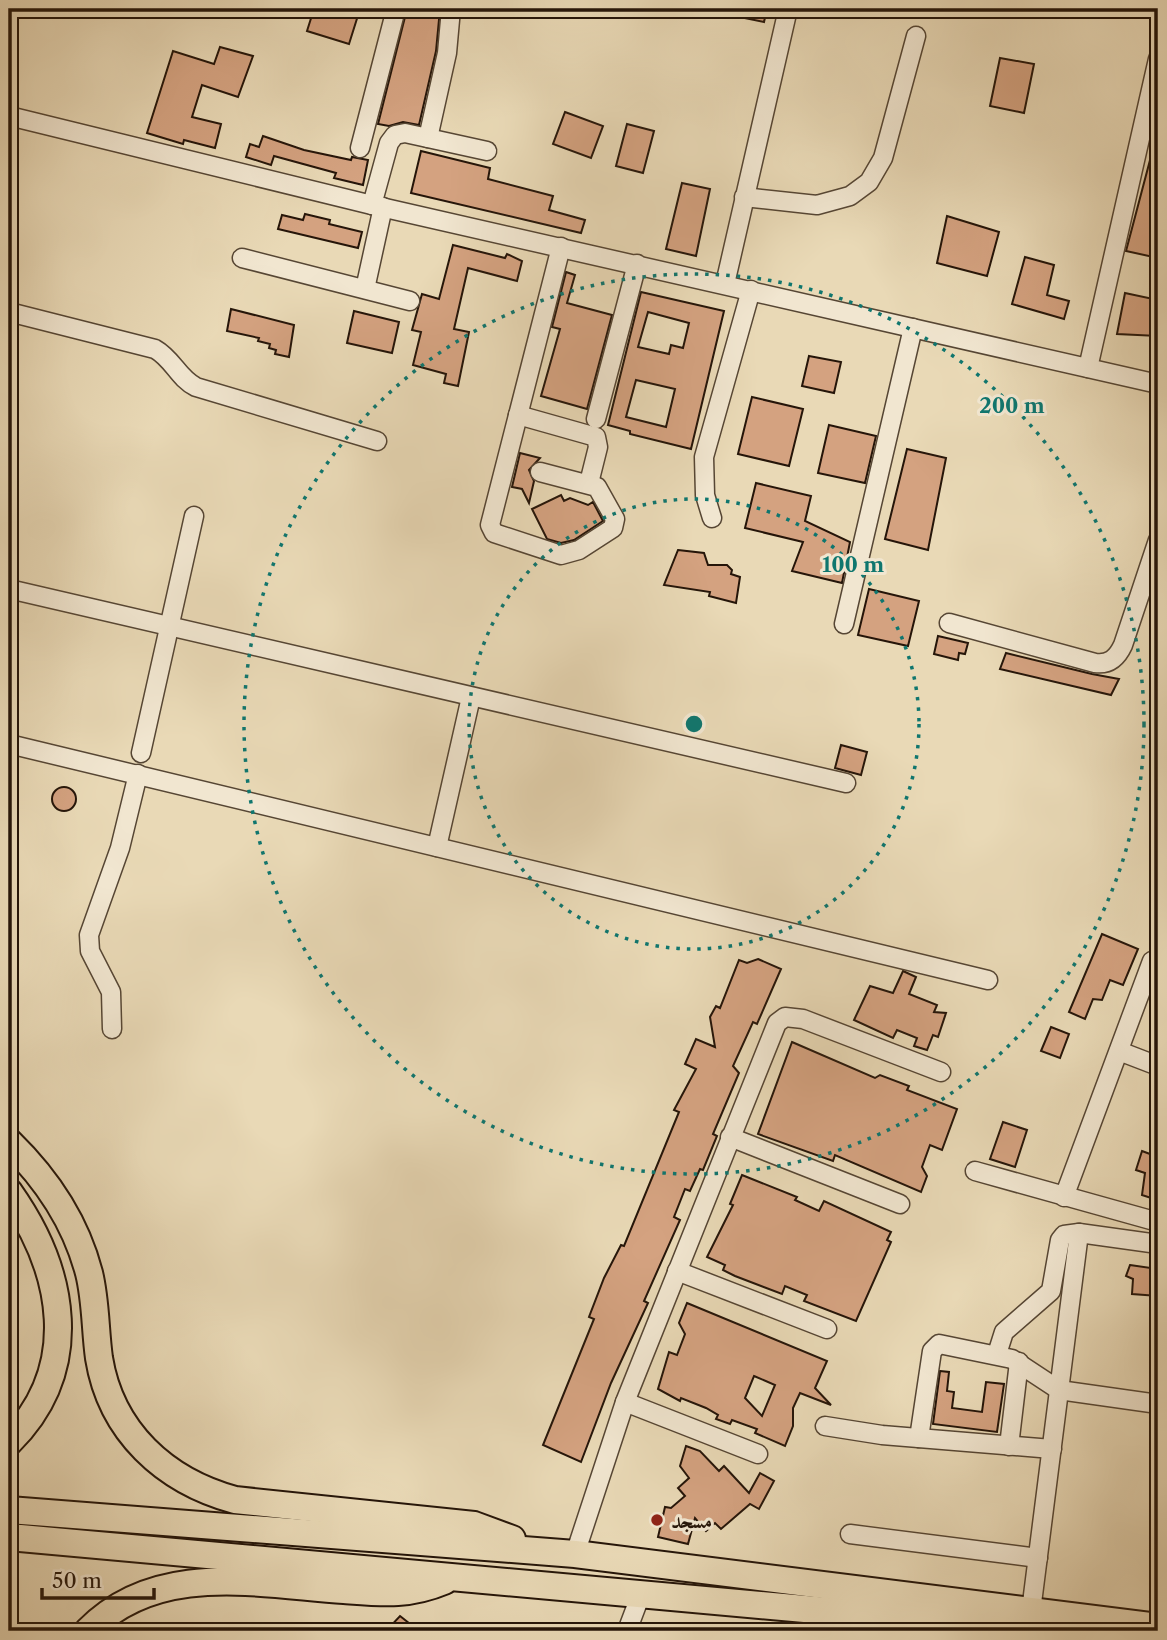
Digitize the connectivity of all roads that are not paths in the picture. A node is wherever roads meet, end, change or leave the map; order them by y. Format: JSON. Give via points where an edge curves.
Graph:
{"nodes":[{"id":1,"x":396,"y":9,"type":"edge"},
{"id":2,"x":451,"y":9,"type":"edge"},
{"id":3,"x":788,"y":9,"type":"edge"},
{"id":4,"x":916,"y":36,"type":"dead end"},
{"id":5,"x":1158,"y":59,"type":"edge"},
{"id":6,"x":9,"y":116,"type":"edge"},
{"id":7,"x":428,"y":138,"type":"junction"},
{"id":8,"x":360,"y":148,"type":"dead end"},
{"id":9,"x":486,"y":151,"type":"dead end"},
{"id":10,"x":744,"y":197,"type":"junction"},
{"id":11,"x":378,"y":206,"type":"junction"},
{"id":12,"x":561,"y":247,"type":"junction"},
{"id":13,"x":242,"y":258,"type":"dead end"},
{"id":14,"x":637,"y":264,"type":"junction"},
{"id":15,"x":725,"y":284,"type":"junction"},
{"id":16,"x":365,"y":289,"type":"junction"},
{"id":17,"x":751,"y":290,"type":"junction"},
{"id":18,"x":410,"y":300,"type":"dead end"},
{"id":19,"x":9,"y":312,"type":"edge"},
{"id":20,"x":913,"y":328,"type":"junction"},
{"id":21,"x":1088,"y":368,"type":"junction"},
{"id":22,"x":1158,"y":384,"type":"edge"},
{"id":23,"x":518,"y":415,"type":"junction"},
{"id":24,"x":596,"y":419,"type":"dead end"},
{"id":25,"x":377,"y":441,"type":"dead end"},
{"id":26,"x":540,"y":472,"type":"dead end"},
{"id":27,"x":589,"y":483,"type":"junction"},
{"id":28,"x":194,"y":516,"type":"dead end"},
{"id":29,"x":712,"y":518,"type":"dead end"},
{"id":30,"x":1158,"y":540,"type":"edge"},
{"id":31,"x":9,"y":589,"type":"edge"},
{"id":32,"x":949,"y":623,"type":"dead end"},
{"id":33,"x":844,"y":624,"type":"dead end"},
{"id":34,"x":169,"y":627,"type":"junction"},
{"id":35,"x":471,"y":697,"type":"junction"},
{"id":36,"x":9,"y":744,"type":"edge"},
{"id":37,"x":141,"y":753,"type":"dead end"},
{"id":38,"x":138,"y":774,"type":"junction"},
{"id":39,"x":846,"y":783,"type":"dead end"},
{"id":40,"x":437,"y":847,"type":"junction"},
{"id":41,"x":1152,"y":961,"type":"dead end"},
{"id":42,"x":988,"y":980,"type":"dead end"},
{"id":43,"x":112,"y":1029,"type":"dead end"},
{"id":44,"x":1119,"y":1051,"type":"junction"},
{"id":45,"x":1158,"y":1066,"type":"edge"},
{"id":46,"x":941,"y":1072,"type":"dead end"},
{"id":47,"x":730,"y":1137,"type":"junction"},
{"id":48,"x":9,"y":1142,"type":"edge"},
{"id":49,"x":975,"y":1171,"type":"dead end"},
{"id":50,"x":9,"y":1192,"type":"edge"},
{"id":51,"x":1064,"y":1197,"type":"junction"},
{"id":52,"x":900,"y":1203,"type":"dead end"},
{"id":53,"x":1158,"y":1222,"type":"edge"},
{"id":54,"x":1079,"y":1233,"type":"junction"},
{"id":55,"x":1158,"y":1244,"type":"edge"},
{"id":56,"x":677,"y":1271,"type":"junction"},
{"id":57,"x":827,"y":1329,"type":"dead end"},
{"id":58,"x":997,"y":1354,"type":"junction"},
{"id":59,"x":1019,"y":1363,"type":"junction"},
{"id":60,"x":1059,"y":1390,"type":"junction"},
{"id":61,"x":625,"y":1402,"type":"junction"},
{"id":62,"x":1158,"y":1404,"type":"edge"},
{"id":63,"x":825,"y":1426,"type":"dead end"},
{"id":64,"x":919,"y":1438,"type":"junction"},
{"id":65,"x":9,"y":1442,"type":"edge"},
{"id":66,"x":1009,"y":1446,"type":"junction"},
{"id":67,"x":1052,"y":1449,"type":"junction"},
{"id":68,"x":758,"y":1454,"type":"dead end"},
{"id":69,"x":9,"y":1510,"type":"edge"},
{"id":70,"x":850,"y":1534,"type":"dead end"},
{"id":71,"x":9,"y":1537,"type":"edge"},
{"id":72,"x":536,"y":1550,"type":"junction"},
{"id":73,"x":575,"y":1554,"type":"junction"},
{"id":74,"x":1038,"y":1558,"type":"junction"},
{"id":75,"x":454,"y":1577,"type":"junction"},
{"id":76,"x":641,"y":1594,"type":"junction"},
{"id":77,"x":1031,"y":1611,"type":"junction"},
{"id":78,"x":833,"y":1621,"type":"edge"},
{"id":79,"x":880,"y":1624,"type":"edge"},
{"id":80,"x":1158,"y":1627,"type":"edge"},
{"id":81,"x":88,"y":1631,"type":"edge"},
{"id":82,"x":627,"y":1631,"type":"edge"},
{"id":83,"x":1006,"y":1631,"type":"edge"}],
"edges":[{"from":1,"to":8,"type":"street"},
{"from":2,"to":7,"type":"street","via":[[447,52]]},
{"from":3,"to":10,"type":"street"},
{"from":4,"to":10,"type":"street","via":[[883,158],[869,182],[850,196],[817,205]]},
{"from":5,"to":21,"type":"street"},
{"from":6,"to":11,"type":"street"},
{"from":7,"to":9,"type":"street"},
{"from":7,"to":11,"type":"street","via":[[405,133],[392,138]]},
{"from":10,"to":15,"type":"street"},
{"from":11,"to":12,"type":"street"},
{"from":11,"to":16,"type":"street"},
{"from":12,"to":14,"type":"street"},
{"from":12,"to":23,"type":"street"},
{"from":13,"to":16,"type":"street"},
{"from":14,"to":15,"type":"street"},
{"from":14,"to":24,"type":"street"},
{"from":15,"to":17,"type":"street"},
{"from":16,"to":18,"type":"street"},
{"from":17,"to":20,"type":"street"},
{"from":17,"to":29,"type":"street","via":[[704,457],[705,495]]},
{"from":19,"to":25,"type":"street","via":[[155,349],[196,387]]},
{"from":20,"to":21,"type":"street"},
{"from":20,"to":33,"type":"street"},
{"from":21,"to":22,"type":"street"},
{"from":23,"to":27,"type":"street","via":[[596,437]]},
{"from":23,"to":27,"type":"street","via":[[490,521],[494,533],[555,554],[579,550],[610,532],[615,523],[600,490]]},
{"from":26,"to":27,"type":"street"},
{"from":28,"to":34,"type":"street"},
{"from":30,"to":32,"type":"street","via":[[1118,655],[1108,662],[1095,663]]},
{"from":31,"to":34,"type":"street"},
{"from":34,"to":35,"type":"street"},
{"from":34,"to":37,"type":"street"},
{"from":35,"to":39,"type":"street"},
{"from":35,"to":40,"type":"street"},
{"from":36,"to":38,"type":"street"},
{"from":38,"to":40,"type":"street"},
{"from":38,"to":43,"type":"street","via":[[120,848],[89,935],[90,951],[111,992]]},
{"from":40,"to":42,"type":"street"},
{"from":41,"to":44,"type":"street"},
{"from":44,"to":45,"type":"street"},
{"from":44,"to":51,"type":"street"},
{"from":46,"to":47,"type":"street","via":[[803,1019],[785,1017],[771,1032]]},
{"from":47,"to":52,"type":"street"},
{"from":47,"to":56,"type":"street"},
{"from":48,"to":72,"type":"highway","via":[[43,1181],[75,1233],[93,1293],[108,1394],[139,1445],[166,1469],[198,1488],[235,1500],[474,1525]]},
{"from":49,"to":51,"type":"street"},
{"from":50,"to":65,"type":"highway","via":[[46,1260],[59,1323],[44,1393]]},
{"from":51,"to":53,"type":"street"},
{"from":54,"to":55,"type":"street"},
{"from":54,"to":58,"type":"street","via":[[1062,1237],[1051,1291],[1004,1332]]},
{"from":54,"to":60,"type":"street"},
{"from":56,"to":57,"type":"street"},
{"from":56,"to":61,"type":"street"},
{"from":58,"to":59,"type":"street"},
{"from":58,"to":64,"type":"street","via":[[943,1344],[933,1348]]},
{"from":59,"to":60,"type":"street"},
{"from":59,"to":66,"type":"street"},
{"from":60,"to":62,"type":"street"},
{"from":60,"to":67,"type":"street"},
{"from":61,"to":68,"type":"street"},
{"from":61,"to":73,"type":"street"},
{"from":63,"to":64,"type":"street"},
{"from":64,"to":66,"type":"street"},
{"from":66,"to":67,"type":"street"},
{"from":67,"to":74,"type":"street"},
{"from":69,"to":72,"type":"highway"},
{"from":70,"to":74,"type":"street"},
{"from":71,"to":75,"type":"highway"},
{"from":72,"to":73,"type":"highway"},
{"from":73,"to":77,"type":"highway"},
{"from":74,"to":77,"type":"street"},
{"from":75,"to":76,"type":"highway"},
{"from":75,"to":81,"type":"highway","via":[[401,1594],[189,1582],[138,1596]]},
{"from":76,"to":78,"type":"highway"},
{"from":76,"to":82,"type":"street"},
{"from":77,"to":80,"type":"highway"},
{"from":78,"to":79,"type":"highway"},
{"from":79,"to":83,"type":"highway"}]}
